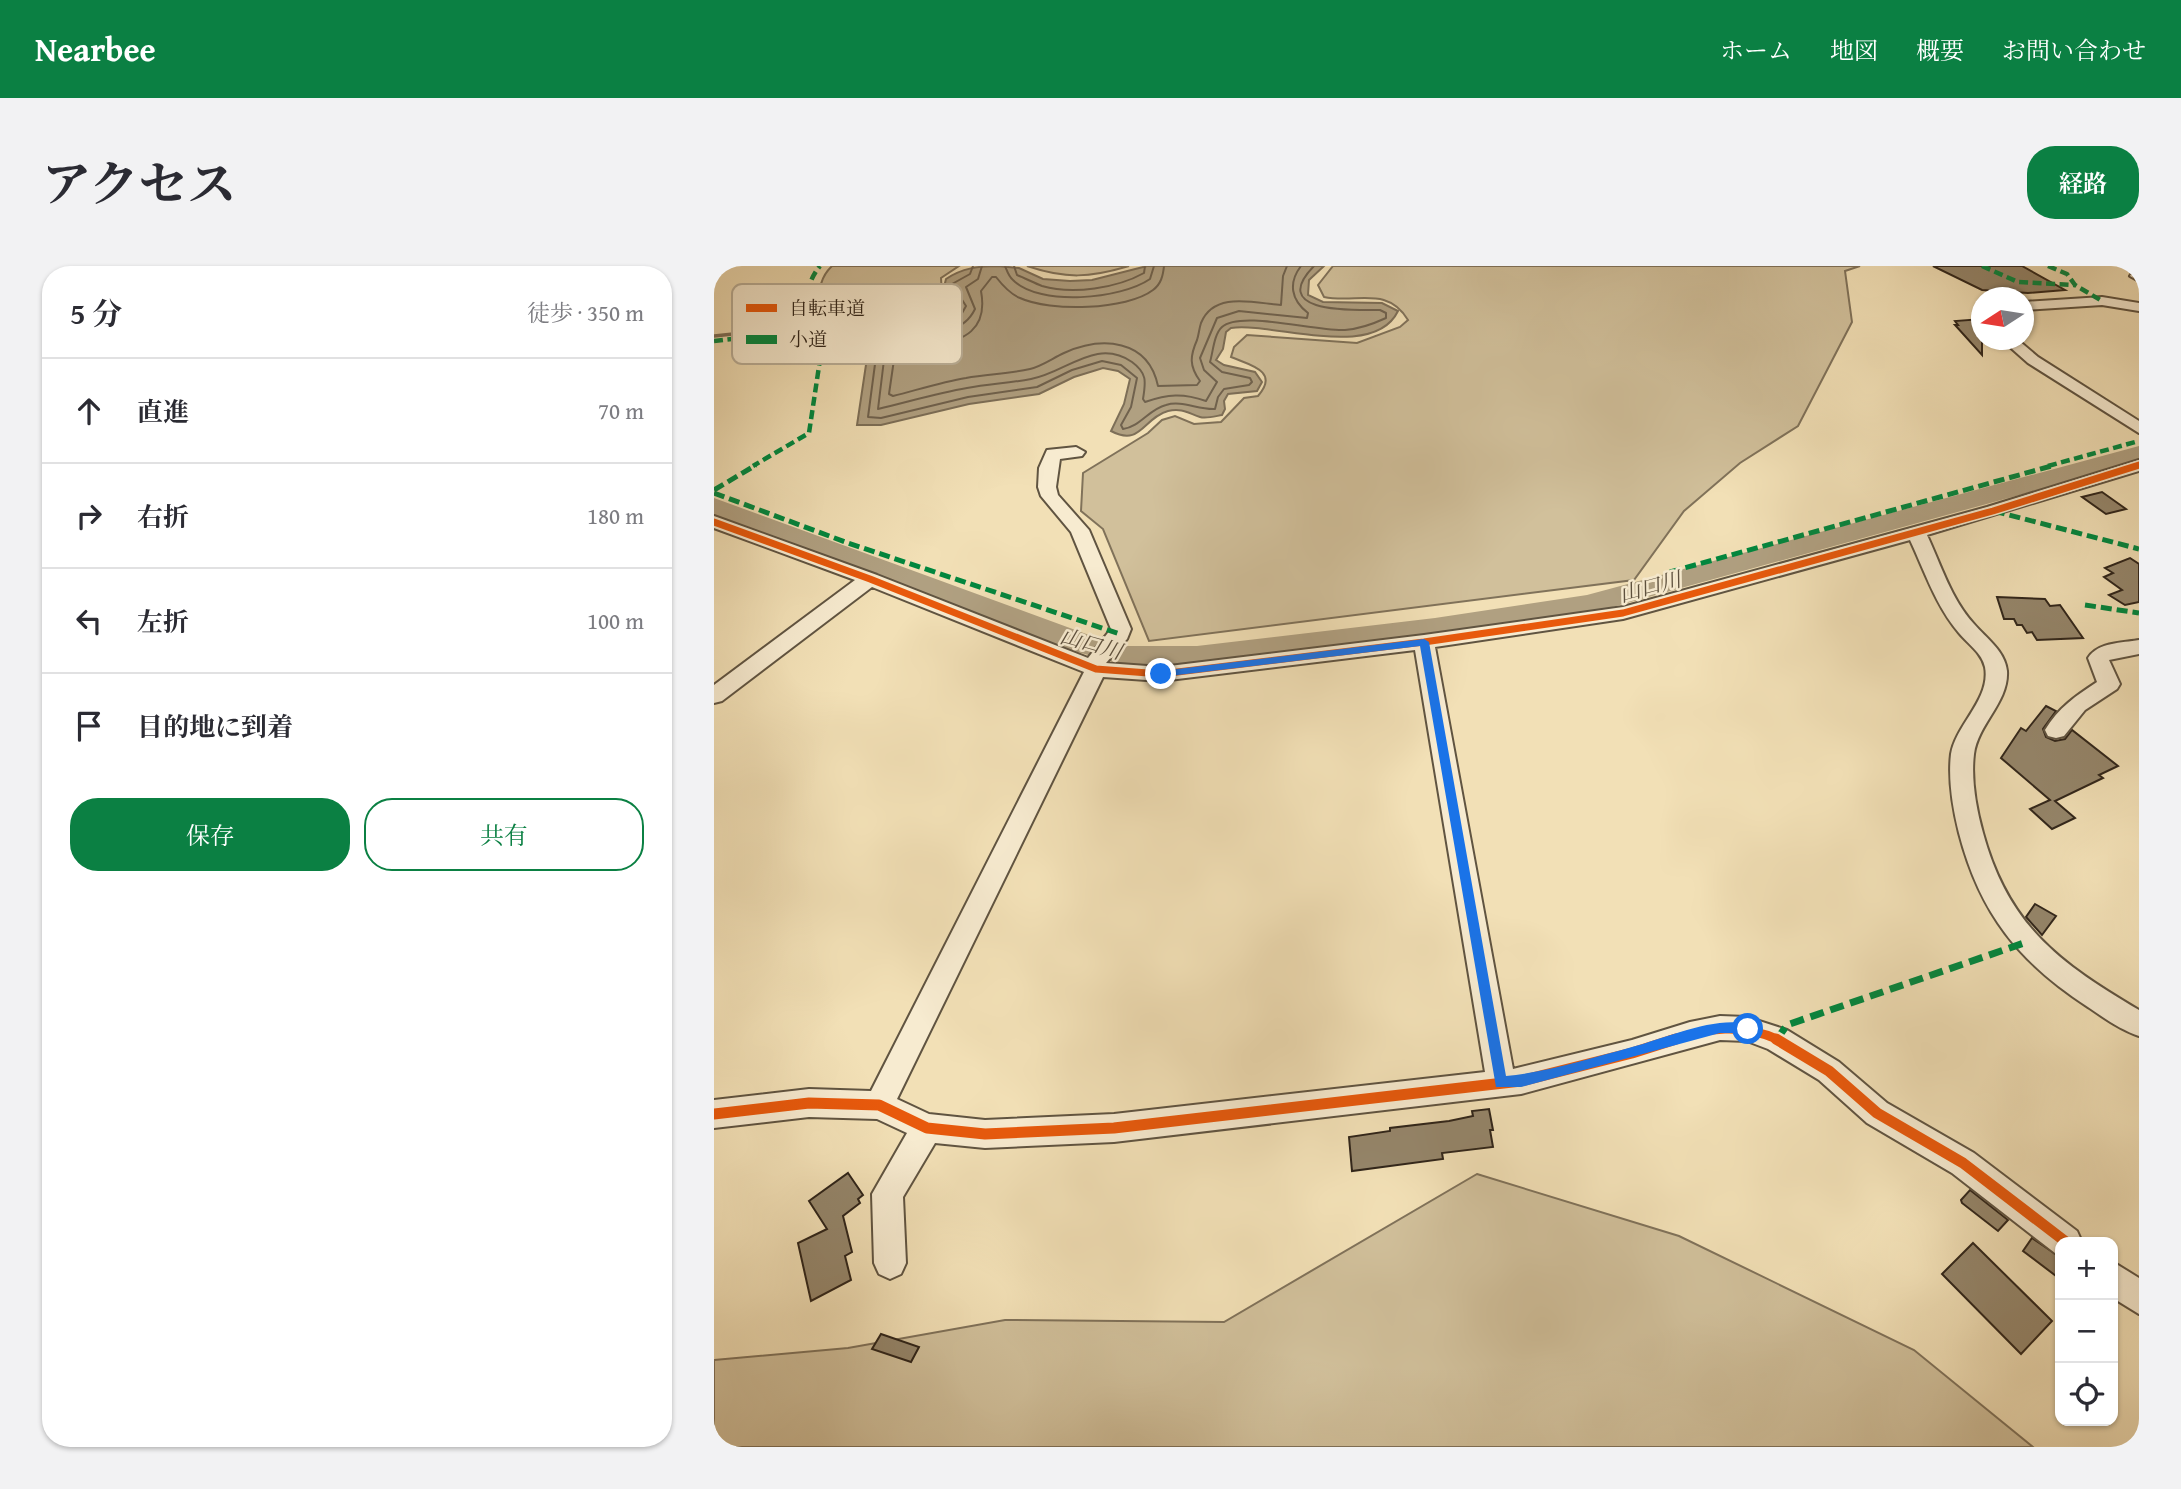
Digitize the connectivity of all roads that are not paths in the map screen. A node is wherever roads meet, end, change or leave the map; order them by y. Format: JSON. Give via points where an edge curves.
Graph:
{"nodes":[{"id":1,"x":2034,"y":305,"type":"edge"},
{"id":2,"x":2139,"y":307,"type":"edge"},
{"id":3,"x":2022,"y":350,"type":"edge"},
{"id":4,"x":2139,"y":428,"type":"edge"},
{"id":5,"x":1076,"y":452,"type":"dead end"},
{"id":6,"x":2139,"y":465,"type":"edge"},
{"id":7,"x":716,"y":523,"type":"edge"},
{"id":8,"x":1916,"y":532,"type":"junction"},
{"id":9,"x":870,"y":579,"type":"junction"},
{"id":10,"x":1424,"y":642,"type":"junction"},
{"id":11,"x":2139,"y":648,"type":"edge"},
{"id":12,"x":1096,"y":665,"type":"junction"},
{"id":13,"x":714,"y":696,"type":"edge"},
{"id":14,"x":2056,"y":730,"type":"dead end"},
{"id":15,"x":2139,"y":1024,"type":"edge"},
{"id":16,"x":1501,"y":1082,"type":"junction"},
{"id":17,"x":879,"y":1105,"type":"junction"},
{"id":18,"x":714,"y":1114,"type":"edge"},
{"id":19,"x":927,"y":1128,"type":"junction"},
{"id":20,"x":2059,"y":1237,"type":"edge"},
{"id":21,"x":890,"y":1263,"type":"dead end"},
{"id":22,"x":2118,"y":1282,"type":"edge"},
{"id":23,"x":2139,"y":1298,"type":"edge"}],
"edges":[{"from":1,"to":2,"type":"street","via":[[2102,301]]},
{"from":3,"to":4,"type":"street"},
{"from":5,"to":12,"type":"street","via":[[1053,454],[1047,487],[1080,530],[1121,629]]},
{"from":6,"to":8,"type":"street"},
{"from":7,"to":9,"type":"street"},
{"from":8,"to":10,"type":"street","via":[[1623,613]]},
{"from":8,"to":15,"type":"street","via":[[1957,616],[1993,658],[1996,670],[1992,693],[1967,736],[1963,753],[1965,808],[1973,848],[1988,886],[2024,943],[2095,998]]},
{"from":9,"to":12,"type":"street"},
{"from":9,"to":13,"type":"street"},
{"from":10,"to":12,"type":"street","via":[[1161,674]]},
{"from":10,"to":16,"type":"street"},
{"from":11,"to":14,"type":"street","via":[[2098,658],[2109,684],[2077,705]]},
{"from":12,"to":17,"type":"street"},
{"from":16,"to":19,"type":"street","via":[[1114,1128],[985,1134]]},
{"from":16,"to":20,"type":"street","via":[[1710,1030],[1748,1029],[1777,1039],[1829,1071],[1877,1113],[1963,1163]]},
{"from":17,"to":18,"type":"street","via":[[809,1103]]},
{"from":17,"to":19,"type":"street"},
{"from":19,"to":21,"type":"street","via":[[887,1194]]},
{"from":22,"to":23,"type":"street"}]}
